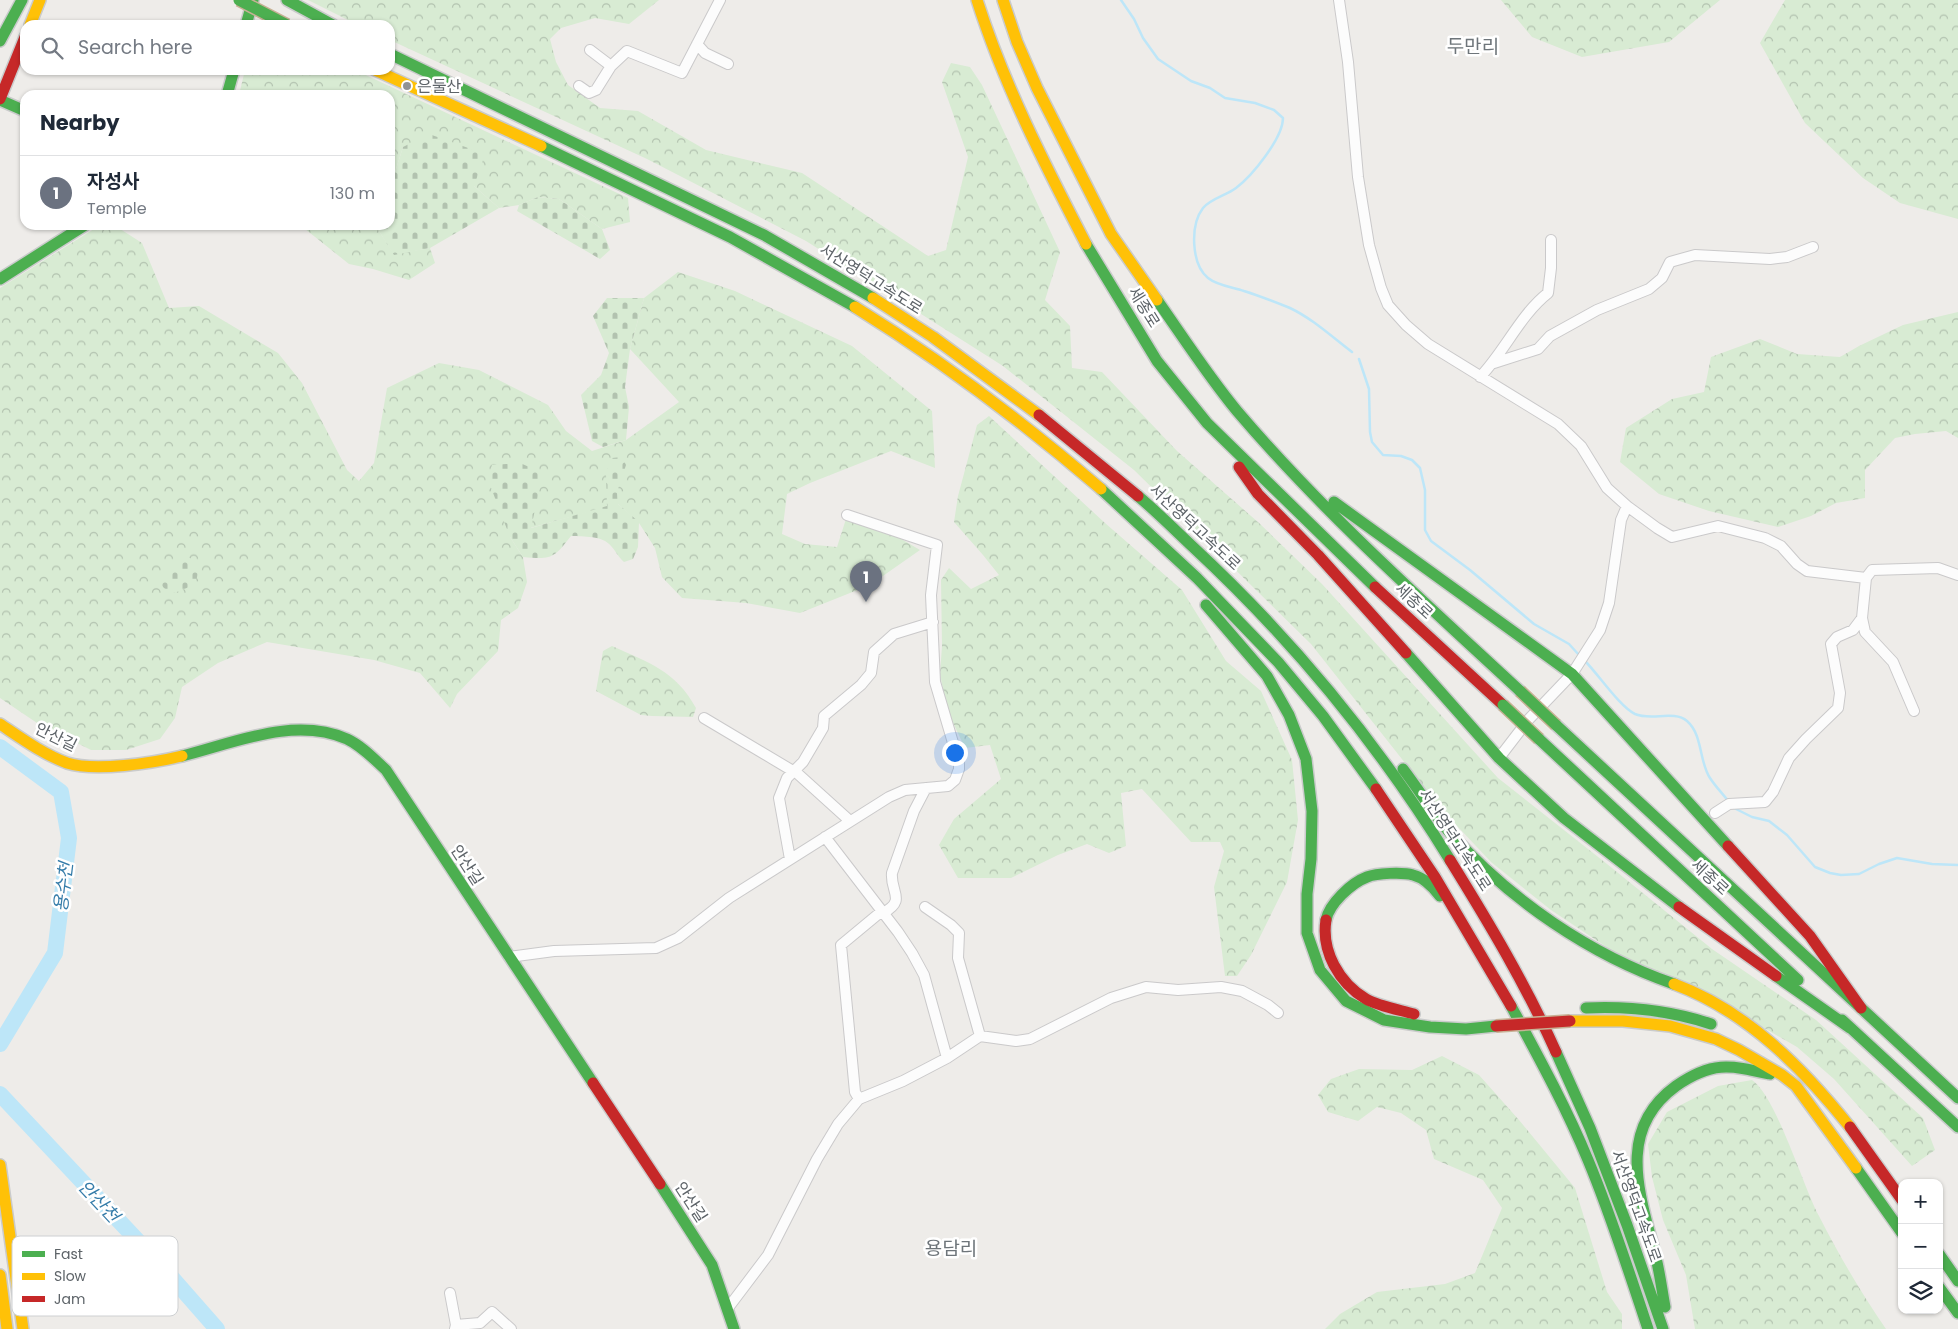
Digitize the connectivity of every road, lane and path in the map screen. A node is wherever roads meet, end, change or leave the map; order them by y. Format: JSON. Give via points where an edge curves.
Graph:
{"nodes":[{"id":1,"x":22,"y":0,"type":"edge"},
{"id":2,"x":40,"y":0,"type":"edge"},
{"id":3,"x":239,"y":0,"type":"edge"},
{"id":4,"x":252,"y":0,"type":"edge"},
{"id":5,"x":287,"y":0,"type":"edge"},
{"id":6,"x":720,"y":0,"type":"edge"},
{"id":7,"x":977,"y":0,"type":"edge"},
{"id":8,"x":1003,"y":0,"type":"edge"},
{"id":9,"x":1339,"y":0,"type":"edge"},
{"id":10,"x":32,"y":20,"type":"edge"},
{"id":11,"x":247,"y":20,"type":"edge"},
{"id":12,"x":277,"y":20,"type":"edge"},
{"id":13,"x":324,"y":20,"type":"edge"},
{"id":14,"x":0,"y":41,"type":"edge"},
{"id":15,"x":697,"y":44,"type":"junction"},
{"id":16,"x":20,"y":50,"type":"edge"},
{"id":17,"x":590,"y":50,"type":"dead end"},
{"id":18,"x":395,"y":56,"type":"edge"},
{"id":19,"x":728,"y":64,"type":"dead end"},
{"id":20,"x":611,"y":66,"type":"junction"},
{"id":21,"x":233,"y":75,"type":"edge"},
{"id":22,"x":386,"y":75,"type":"edge"},
{"id":23,"x":579,"y":86,"type":"dead end"},
{"id":24,"x":228,"y":90,"type":"edge"},
{"id":25,"x":0,"y":100,"type":"edge"},
{"id":26,"x":20,"y":109,"type":"edge"},
{"id":27,"x":77,"y":230,"type":"edge"},
{"id":28,"x":1551,"y":240,"type":"dead end"},
{"id":29,"x":1813,"y":247,"type":"dead end"},
{"id":30,"x":0,"y":279,"type":"edge"},
{"id":31,"x":1494,"y":363,"type":"junction"},
{"id":32,"x":1480,"y":377,"type":"junction"},
{"id":33,"x":1015,"y":418,"type":"junction"},
{"id":34,"x":1208,"y":423,"type":"junction"},
{"id":35,"x":1279,"y":458,"type":"junction"},
{"id":36,"x":1627,"y":506,"type":"junction"},
{"id":37,"x":847,"y":515,"type":"dead end"},
{"id":38,"x":1168,"y":568,"type":"dead end"},
{"id":39,"x":1958,"y":575,"type":"edge"},
{"id":40,"x":1866,"y":578,"type":"junction"},
{"id":41,"x":1196,"y":595,"type":"dead end"},
{"id":42,"x":1862,"y":618,"type":"junction"},
{"id":43,"x":933,"y":622,"type":"junction"},
{"id":44,"x":1304,"y":660,"type":"junction"},
{"id":45,"x":1572,"y":674,"type":"junction"},
{"id":46,"x":1914,"y":711,"type":"dead end"},
{"id":47,"x":704,"y":718,"type":"dead end"},
{"id":48,"x":0,"y":724,"type":"edge"},
{"id":49,"x":1499,"y":758,"type":"junction"},
{"id":50,"x":794,"y":772,"type":"junction"},
{"id":51,"x":926,"y":788,"type":"junction"},
{"id":52,"x":1715,"y":813,"type":"dead end"},
{"id":53,"x":850,"y":820,"type":"junction"},
{"id":54,"x":825,"y":837,"type":"junction"},
{"id":55,"x":790,"y":860,"type":"junction"},
{"id":56,"x":925,"y":907,"type":"dead end"},
{"id":57,"x":883,"y":912,"type":"junction"},
{"id":58,"x":1477,"y":944,"type":"junction"},
{"id":59,"x":509,"y":957,"type":"junction"},
{"id":60,"x":1861,"y":1008,"type":"junction"},
{"id":61,"x":1554,"y":1010,"type":"dead end"},
{"id":62,"x":1278,"y":1013,"type":"dead end"},
{"id":63,"x":1505,"y":1014,"type":"dead end"},
{"id":64,"x":1571,"y":1015,"type":"junction"},
{"id":65,"x":1456,"y":1016,"type":"dead end"},
{"id":66,"x":1850,"y":1028,"type":"junction"},
{"id":67,"x":1726,"y":1030,"type":"dead end"},
{"id":68,"x":980,"y":1036,"type":"junction"},
{"id":69,"x":1751,"y":1041,"type":"dead end"},
{"id":70,"x":947,"y":1058,"type":"junction"},
{"id":71,"x":1799,"y":1067,"type":"junction"},
{"id":72,"x":1792,"y":1082,"type":"junction"},
{"id":73,"x":1958,"y":1098,"type":"edge"},
{"id":74,"x":859,"y":1099,"type":"junction"},
{"id":75,"x":1958,"y":1127,"type":"edge"},
{"id":76,"x":0,"y":1165,"type":"edge"},
{"id":77,"x":1898,"y":1194,"type":"edge"},
{"id":78,"x":1898,"y":1227,"type":"edge"},
{"id":79,"x":12,"y":1251,"type":"edge"},
{"id":80,"x":1943,"y":1260,"type":"edge"},
{"id":81,"x":0,"y":1275,"type":"edge"},
{"id":82,"x":1958,"y":1281,"type":"edge"},
{"id":83,"x":1943,"y":1292,"type":"edge"},
{"id":84,"x":450,"y":1293,"type":"dead end"},
{"id":85,"x":728,"y":1308,"type":"junction"},
{"id":86,"x":1958,"y":1313,"type":"edge"},
{"id":87,"x":21,"y":1316,"type":"edge"},
{"id":88,"x":456,"y":1327,"type":"edge"},
{"id":89,"x":7,"y":1329,"type":"edge"},
{"id":90,"x":23,"y":1329,"type":"edge"},
{"id":91,"x":511,"y":1329,"type":"edge"},
{"id":92,"x":734,"y":1329,"type":"edge"},
{"id":93,"x":1648,"y":1329,"type":"edge"},
{"id":94,"x":1663,"y":1329,"type":"edge"},
{"id":95,"x":1670,"y":1329,"type":"edge"}],
"edges":[{"from":1,"to":14,"type":"main road"},
{"from":2,"to":10,"type":"main road"},
{"from":3,"to":12,"type":"main road","bridge":true},
{"from":4,"to":11,"type":"main road"},
{"from":5,"to":13,"type":"main road"},
{"from":6,"to":15,"type":"street"},
{"from":7,"to":34,"type":"main road","name":"세종로","via":[[1015,102],[1091,253],[1157,361]]},
{"from":8,"to":35,"type":"main road","name":"세종로","via":[[1037,88],[1112,234],[1236,409]]},
{"from":9,"to":32,"type":"street","via":[[1358,177],[1380,288],[1388,304],[1406,325],[1428,344]]},
{"from":15,"to":19,"type":"street","via":[[705,54]]},
{"from":15,"to":20,"type":"street","via":[[682,73],[627,51]]},
{"from":16,"to":25,"type":"main road"},
{"from":17,"to":20,"type":"street"},
{"from":18,"to":44,"type":"main road","name":"서산영덕고속도로","via":[[764,235],[854,285],[925,332],[1023,402],[1142,499],[1222,574]]},
{"from":20,"to":23,"type":"street","via":[[596,90],[589,92]]},
{"from":21,"to":24,"type":"main road"},
{"from":22,"to":33,"type":"main road","name":"서산영덕고속도로","via":[[757,250],[928,353]]},
{"from":25,"to":26,"type":"main road"},
{"from":27,"to":30,"type":"main road"},
{"from":28,"to":31,"type":"street","via":[[1548,293],[1536,303]]},
{"from":29,"to":31,"type":"street","via":[[1787,257],[1770,259],[1695,255],[1670,262],[1662,278],[1649,289],[1597,310],[1550,336],[1538,349]]},
{"from":31,"to":32,"type":"street"},
{"from":32,"to":36,"type":"street","via":[[1558,424],[1581,446],[1607,488]]},
{"from":33,"to":38,"type":"main road"},
{"from":33,"to":58,"type":"main road","name":"서산영덕고속도로","via":[[1132,515],[1290,674],[1368,776]]},
{"from":34,"to":49,"type":"main road","via":[[1258,494],[1318,556]]},
{"from":34,"to":66,"type":"main road","name":"세종로","bridge":true,"via":[[1346,560]]},
{"from":35,"to":45,"type":"main road","via":[[1394,547]]},
{"from":35,"to":60,"type":"main road","name":"세종로","bridge":true,"via":[[1364,546]]},
{"from":36,"to":40,"type":"street","via":[[1672,537],[1718,526],[1765,538],[1781,546],[1808,571]]},
{"from":36,"to":45,"type":"street","via":[[1621,520],[1609,603],[1600,630]]},
{"from":37,"to":43,"type":"street","via":[[937,545],[931,596]]},
{"from":39,"to":40,"type":"street","via":[[1938,568],[1872,570]]},
{"from":40,"to":42,"type":"street"},
{"from":41,"to":64,"type":"main road","bridge":true,"via":[[1267,676],[1289,715],[1306,759],[1312,811],[1307,933],[1320,970],[1346,1001],[1384,1020],[1430,1027],[1496,1026]]},
{"from":42,"to":46,"type":"street","via":[[1865,632],[1893,662]]},
{"from":42,"to":52,"type":"street","via":[[1853,630],[1831,644],[1840,693],[1838,708],[1789,758],[1765,802],[1733,804]]},
{"from":43,"to":50,"type":"street","via":[[894,634],[874,652],[871,673],[824,716],[823,728]]},
{"from":43,"to":51,"type":"street","via":[[935,682],[959,769],[955,780],[948,786]]},
{"from":44,"to":71,"type":"main road","via":[[1388,750],[1456,840],[1508,889],[1589,945],[1635,970],[1696,993],[1741,1020]]},
{"from":44,"to":94,"type":"main road","name":"서산영덕고속도로","via":[[1382,760],[1444,850],[1494,931],[1543,1024],[1590,1128]]},
{"from":45,"to":49,"type":"street","via":[[1529,719]]},
{"from":45,"to":60,"type":"main road","via":[[1810,936]]},
{"from":47,"to":50,"type":"street"},
{"from":48,"to":59,"type":"main road","name":"안산길","via":[[71,764],[128,764],[176,758],[283,730],[327,732],[348,739],[386,770]]},
{"from":49,"to":66,"type":"main road","via":[[1564,818],[1698,922]]},
{"from":50,"to":53,"type":"street"},
{"from":50,"to":55,"type":"street","via":[[787,778],[779,798]]},
{"from":51,"to":53,"type":"street","via":[[905,790]]},
{"from":51,"to":57,"type":"street","via":[[914,811],[892,873],[896,903]]},
{"from":53,"to":54,"type":"street"},
{"from":54,"to":55,"type":"street"},
{"from":54,"to":57,"type":"street"},
{"from":55,"to":59,"type":"street","via":[[729,898],[678,938],[656,948],[554,951]]},
{"from":56,"to":68,"type":"street","via":[[958,933],[958,958]]},
{"from":57,"to":70,"type":"street","via":[[924,975]]},
{"from":57,"to":74,"type":"street","via":[[841,945],[855,1092]]},
{"from":58,"to":65,"type":"main road","via":[[1431,884],[1414,875],[1367,877],[1343,893],[1328,911],[1324,934],[1328,952],[1340,977],[1366,999],[1416,1015]]},
{"from":58,"to":93,"type":"main road","name":"서산영덕고속도로","via":[[1578,1136]]},
{"from":59,"to":85,"type":"main road","name":"안산길","via":[[689,1228],[712,1265]]},
{"from":60,"to":73,"type":"main road","name":"세종로"},
{"from":61,"to":63,"type":"main road"},
{"from":62,"to":68,"type":"street","via":[[1242,991],[1220,987],[1178,990],[1146,987],[1111,998],[1030,1039],[1016,1041]]},
{"from":64,"to":67,"type":"main road","via":[[1616,1006],[1653,1008]]},
{"from":64,"to":72,"type":"main road","via":[[1651,1022],[1694,1031],[1742,1050]]},
{"from":66,"to":75,"type":"main road","name":"세종로"},
{"from":68,"to":70,"type":"street"},
{"from":69,"to":71,"type":"main road"},
{"from":70,"to":74,"type":"street"},
{"from":71,"to":77,"type":"main road","via":[[1856,1134]]},
{"from":72,"to":78,"type":"main road"},
{"from":72,"to":95,"type":"main road","via":[[1760,1070],[1712,1067],[1692,1075],[1664,1094],[1645,1120],[1636,1155],[1638,1189]]},
{"from":74,"to":85,"type":"street","via":[[838,1124],[817,1158],[768,1255]]},
{"from":76,"to":79,"type":"main road"},
{"from":80,"to":82,"type":"main road"},
{"from":81,"to":89,"type":"main road"},
{"from":83,"to":86,"type":"main road"},
{"from":84,"to":88,"type":"street"},
{"from":85,"to":92,"type":"main road","name":"안산길"},
{"from":87,"to":90,"type":"main road"},
{"from":88,"to":91,"type":"street","via":[[480,1323],[492,1312]]}]}
